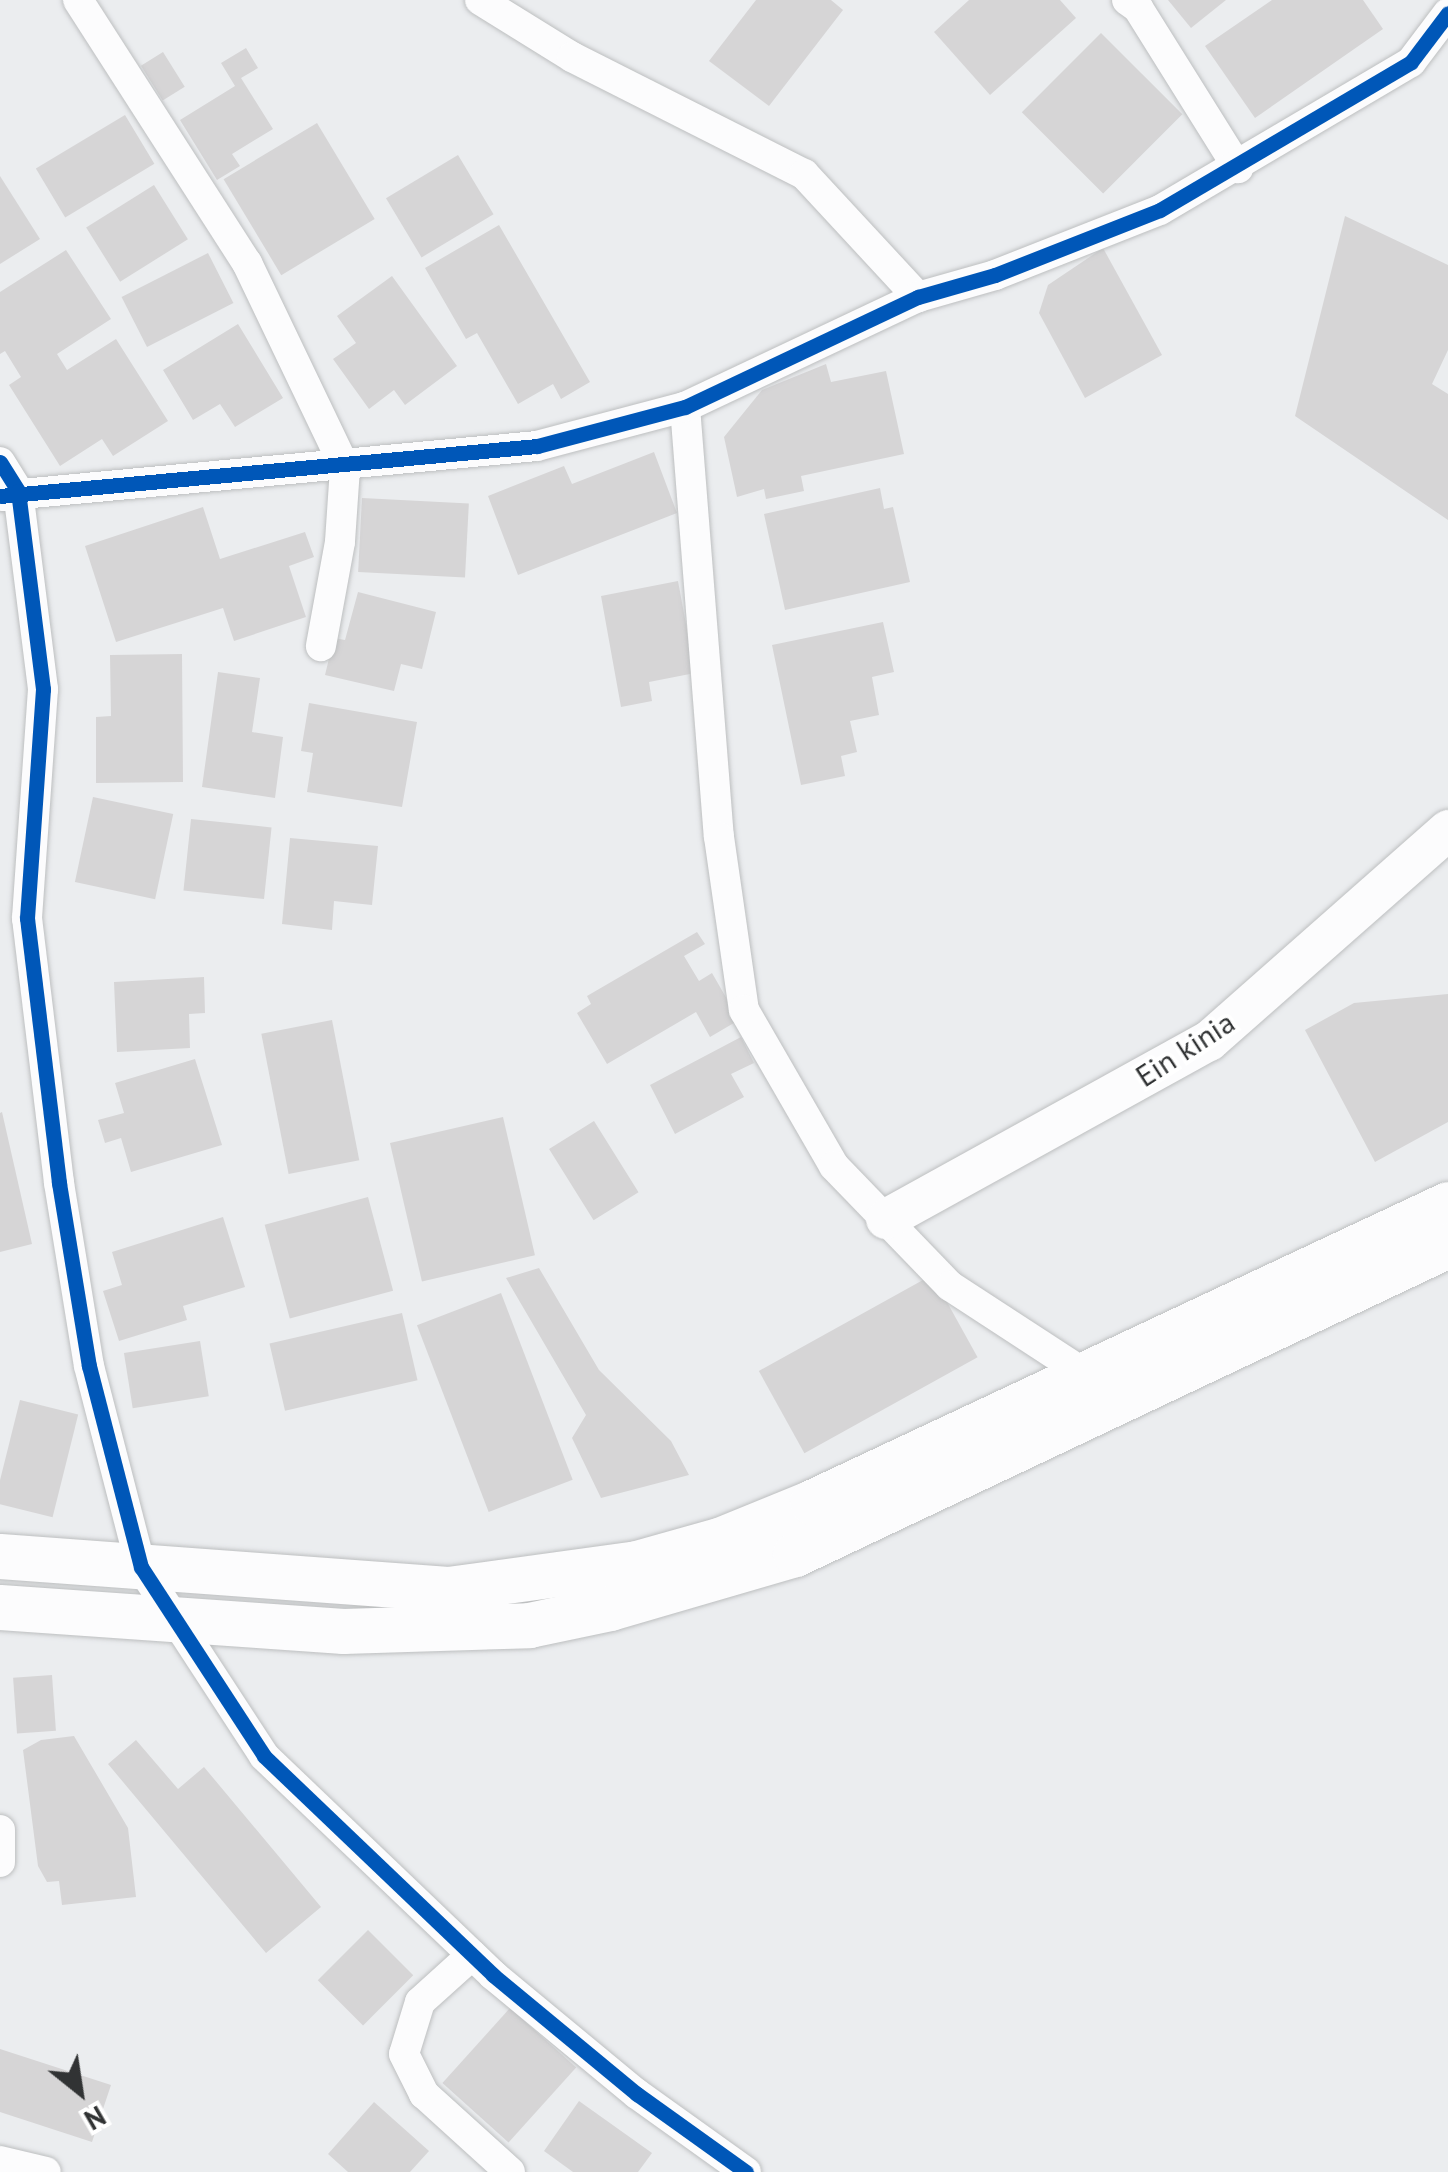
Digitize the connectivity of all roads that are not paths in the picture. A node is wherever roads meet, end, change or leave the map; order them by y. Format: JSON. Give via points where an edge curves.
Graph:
{"nodes":[{"id":1,"x":78,"y":0,"type":"edge"},
{"id":2,"x":480,"y":0,"type":"edge"},
{"id":3,"x":1126,"y":0,"type":"edge"},
{"id":4,"x":1448,"y":13,"type":"edge"},
{"id":5,"x":1238,"y":168,"type":"junction"},
{"id":6,"x":918,"y":297,"type":"junction"},
{"id":7,"x":685,"y":407,"type":"junction"},
{"id":8,"x":0,"y":462,"type":"edge"},
{"id":9,"x":344,"y":468,"type":"junction"},
{"id":10,"x":9,"y":493,"type":"edge"},
{"id":11,"x":322,"y":646,"type":"dead end"},
{"id":12,"x":1448,"y":830,"type":"edge"},
{"id":13,"x":1448,"y":1204,"type":"edge"},
{"id":14,"x":886,"y":1219,"type":"junction"},
{"id":15,"x":1448,"y":1245,"type":"edge"},
{"id":16,"x":1084,"y":1374,"type":"junction"},
{"id":17,"x":0,"y":1556,"type":"edge"},
{"id":18,"x":142,"y":1568,"type":"junction"},
{"id":19,"x":0,"y":1607,"type":"edge"},
{"id":20,"x":173,"y":1620,"type":"junction"},
{"id":21,"x":0,"y":1830,"type":"edge"},
{"id":22,"x":0,"y":1862,"type":"edge"},
{"id":23,"x":472,"y":1955,"type":"junction"},
{"id":24,"x":0,"y":2162,"type":"edge"},
{"id":25,"x":46,"y":2172,"type":"edge"},
{"id":26,"x":510,"y":2172,"type":"edge"},
{"id":27,"x":746,"y":2172,"type":"edge"}],
"edges":[{"from":1,"to":9,"type":"street","via":[[248,264]]},
{"from":2,"to":6,"type":"street","via":[[572,58],[804,174]]},
{"from":3,"to":5,"type":"street","via":[[1138,8]]},
{"from":4,"to":5,"type":"street","via":[[1411,62]]},
{"from":5,"to":6,"type":"street","via":[[1160,210],[995,275]]},
{"from":6,"to":7,"type":"street"},
{"from":7,"to":9,"type":"street","via":[[537,446]]},
{"from":7,"to":14,"type":"street","via":[[719,837],[744,1010],[834,1166]]},
{"from":8,"to":10,"type":"street"},
{"from":9,"to":10,"type":"street"},
{"from":9,"to":11,"type":"street","via":[[340,542]]},
{"from":10,"to":18,"type":"street","via":[[43,689],[27,918],[59,1184],[90,1366]]},
{"from":12,"to":14,"type":"street","name":"Ein kinia","via":[[1209,1041]]},
{"from":13,"to":16,"type":"main road"},
{"from":14,"to":16,"type":"street","via":[[950,1286]]},
{"from":15,"to":20,"type":"main road","via":[[795,1554],[705,1584],[528,1625],[342,1632]]},
{"from":16,"to":18,"type":"main road","via":[[812,1502],[719,1540],[637,1563],[448,1588]]},
{"from":17,"to":18,"type":"main road"},
{"from":18,"to":20,"type":"street"},
{"from":19,"to":20,"type":"main road"},
{"from":20,"to":23,"type":"street","via":[[264,1756]]},
{"from":21,"to":22,"type":"street"},
{"from":23,"to":26,"type":"street","via":[[420,2002],[404,2054],[424,2094]]},
{"from":23,"to":27,"type":"street","via":[[637,2094]]},
{"from":24,"to":25,"type":"street"}]}
